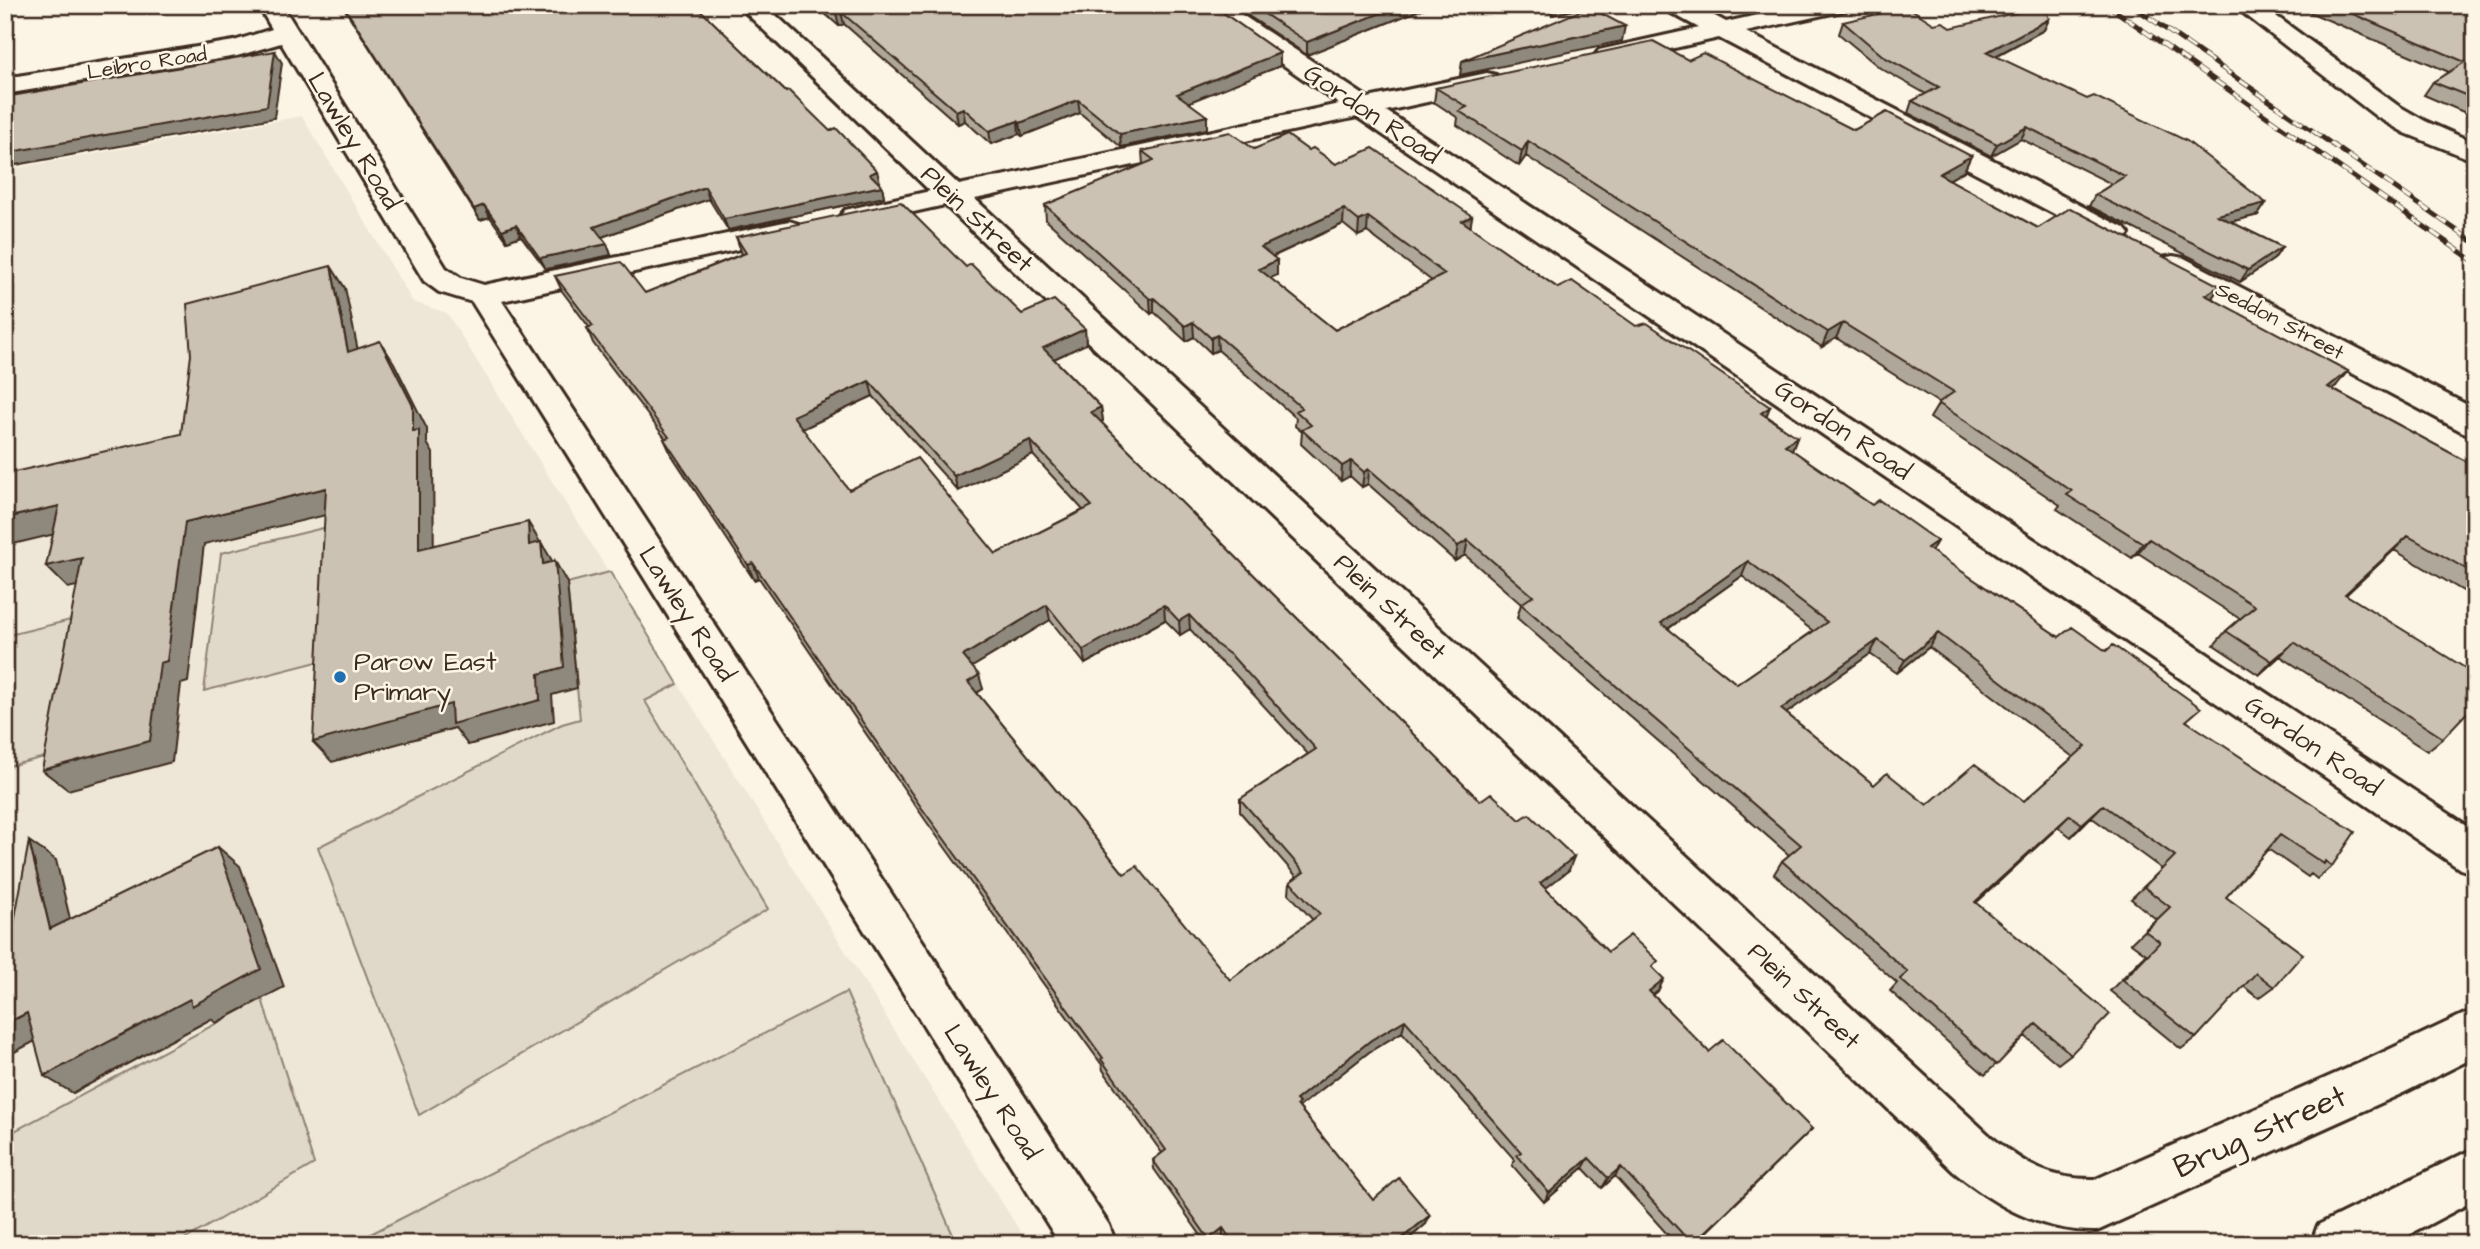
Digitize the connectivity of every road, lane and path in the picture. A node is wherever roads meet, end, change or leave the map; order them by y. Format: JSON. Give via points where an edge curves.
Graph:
{"nodes":[{"id":1,"x":750,"y":5,"type":"edge"},
{"id":2,"x":1210,"y":5,"type":"edge"},
{"id":3,"x":1675,"y":5,"type":"edge"},
{"id":4,"x":1838,"y":5,"type":"edge"},
{"id":5,"x":2245,"y":5,"type":"edge"},
{"id":6,"x":279,"y":19,"type":"edge"},
{"id":7,"x":1724,"y":31,"type":"junction"},
{"id":8,"x":1576,"y":62,"type":"edge"},
{"id":9,"x":1509,"y":76,"type":"edge"},
{"id":10,"x":5,"y":86,"type":"edge"},
{"id":11,"x":1362,"y":108,"type":"junction"},
{"id":12,"x":2475,"y":153,"type":"edge"},
{"id":13,"x":952,"y":196,"type":"junction"},
{"id":14,"x":483,"y":295,"type":"junction"},
{"id":15,"x":2475,"y":424,"type":"edge"},
{"id":16,"x":2475,"y":855,"type":"edge"},
{"id":17,"x":2475,"y":1032,"type":"edge"},
{"id":18,"x":2475,"y":1173,"type":"edge"},
{"id":19,"x":2039,"y":1198,"type":"joint"},
{"id":20,"x":1090,"y":1244,"type":"edge"},
{"id":21,"x":2337,"y":1244,"type":"edge"}],
"edges":[{"from":1,"to":13,"type":"street","name":"Plein Street"},
{"from":2,"to":11,"type":"street","name":"Gordon Road"},
{"from":3,"to":7,"type":"street","name":"Seddon Street"},
{"from":4,"to":7,"type":"street"},
{"from":5,"to":12,"type":"street","via":[[2387,111]]},
{"from":6,"to":10,"type":"street","name":"Leibro Road","via":[[237,48]]},
{"from":6,"to":14,"type":"street","name":"Lawley Road","via":[[435,274],[450,285]]},
{"from":7,"to":8,"type":"street"},
{"from":7,"to":15,"type":"street","name":"Seddon Street"},
{"from":9,"to":11,"type":"street"},
{"from":11,"to":13,"type":"street"},
{"from":11,"to":16,"type":"street","name":"Gordon Road"},
{"from":13,"to":14,"type":"street"},
{"from":13,"to":19,"type":"street","name":"Plein Street","via":[[1972,1154],[2005,1181]]},
{"from":14,"to":20,"type":"street","name":"Lawley Road"},
{"from":17,"to":19,"type":"street","name":"Brug Street","via":[[2097,1205],[2073,1207]]},
{"from":18,"to":21,"type":"street"}]}
